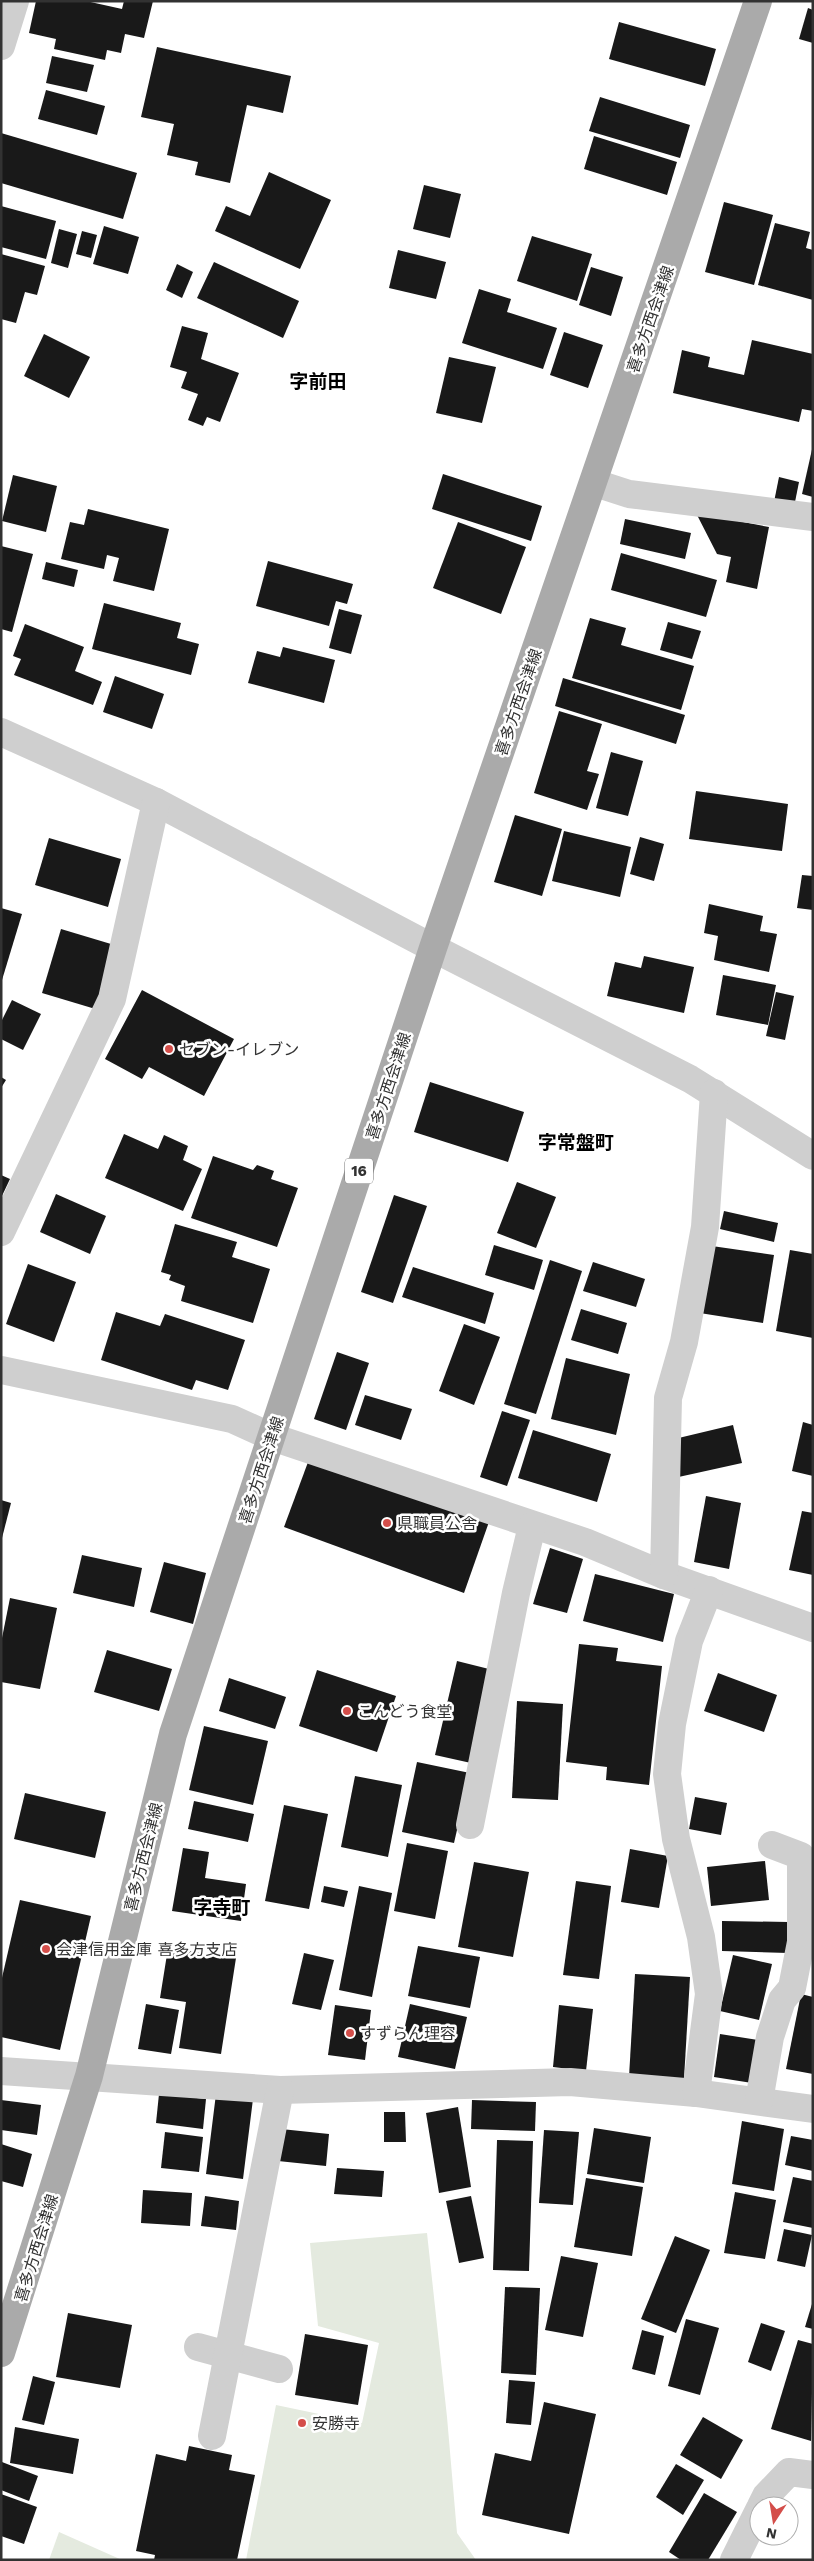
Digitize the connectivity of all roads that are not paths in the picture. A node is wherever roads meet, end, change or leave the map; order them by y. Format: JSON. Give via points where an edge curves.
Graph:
{"nodes":[{"id":1,"x":15,"y":1,"type":"edge"},
{"id":2,"x":758,"y":1,"type":"edge"},
{"id":3,"x":1,"y":46,"type":"edge"},
{"id":4,"x":595,"y":483,"type":"junction"},
{"id":5,"x":813,"y":517,"type":"edge"},
{"id":6,"x":1,"y":732,"type":"edge"},
{"id":7,"x":156,"y":802,"type":"junction"},
{"id":8,"x":433,"y":948,"type":"junction"},
{"id":9,"x":714,"y":1093,"type":"junction"},
{"id":10,"x":813,"y":1156,"type":"edge"},
{"id":11,"x":1,"y":1232,"type":"edge"},
{"id":12,"x":1,"y":1370,"type":"edge"},
{"id":13,"x":272,"y":1437,"type":"junction"},
{"id":14,"x":532,"y":1526,"type":"junction"},
{"id":15,"x":664,"y":1575,"type":"junction"},
{"id":16,"x":709,"y":1590,"type":"junction"},
{"id":17,"x":813,"y":1628,"type":"edge"},
{"id":18,"x":470,"y":1825,"type":"dead end"},
{"id":19,"x":772,"y":1845,"type":"dead end"},
{"id":20,"x":1,"y":2071,"type":"edge"},
{"id":21,"x":89,"y":2076,"type":"junction"},
{"id":22,"x":280,"y":2090,"type":"junction"},
{"id":23,"x":696,"y":2093,"type":"junction"},
{"id":24,"x":759,"y":2101,"type":"junction"},
{"id":25,"x":813,"y":2109,"type":"edge"},
{"id":26,"x":198,"y":2348,"type":"dead end"},
{"id":27,"x":1,"y":2353,"type":"edge"},
{"id":28,"x":228,"y":2355,"type":"junction"},
{"id":29,"x":279,"y":2368,"type":"dead end"},
{"id":30,"x":212,"y":2436,"type":"dead end"},
{"id":31,"x":813,"y":2475,"type":"edge"},
{"id":32,"x":766,"y":2496,"type":"edge"},
{"id":33,"x":749,"y":2530,"type":"edge"},
{"id":34,"x":734,"y":2560,"type":"edge"}],
"edges":[{"from":1,"to":3,"type":"street"},
{"from":2,"to":4,"type":"main road","name":"喜多方西会津線","number":"16"},
{"from":4,"to":5,"type":"street","via":[[629,494]]},
{"from":4,"to":8,"type":"main road","name":"喜多方西会津線","number":"16"},
{"from":6,"to":7,"type":"street"},
{"from":7,"to":8,"type":"street"},
{"from":7,"to":11,"type":"street","via":[[112,999]]},
{"from":8,"to":9,"type":"street"},
{"from":8,"to":13,"type":"main road","name":"喜多方西会津線","number":"16"},
{"from":9,"to":10,"type":"street"},
{"from":9,"to":15,"type":"street","via":[[705,1227],[684,1342],[668,1398]]},
{"from":12,"to":13,"type":"street","via":[[232,1419]]},
{"from":13,"to":14,"type":"street","via":[[505,1514]]},
{"from":13,"to":21,"type":"main road","name":"喜多方西会津線","number":"16","via":[[173,1734]]},
{"from":14,"to":15,"type":"street","via":[[585,1542]]},
{"from":14,"to":18,"type":"street"},
{"from":15,"to":16,"type":"street"},
{"from":16,"to":17,"type":"street"},
{"from":16,"to":23,"type":"street","via":[[689,1641],[672,1724],[667,1774],[676,1839],[701,1936],[710,1994]]},
{"from":19,"to":24,"type":"street","via":[[801,1856],[801,1942],[792,1988],[782,2000],[770,2037]]},
{"from":20,"to":21,"type":"street"},
{"from":21,"to":22,"type":"street"},
{"from":21,"to":27,"type":"main road","name":"喜多方西会津線","number":"16"},
{"from":22,"to":23,"type":"street","via":[[570,2082]]},
{"from":22,"to":28,"type":"street"},
{"from":23,"to":24,"type":"street"},
{"from":24,"to":25,"type":"street"},
{"from":26,"to":28,"type":"street"},
{"from":28,"to":29,"type":"street"},
{"from":28,"to":30,"type":"street"},
{"from":31,"to":32,"type":"street","via":[[789,2472]]},
{"from":33,"to":34,"type":"street"}]}
